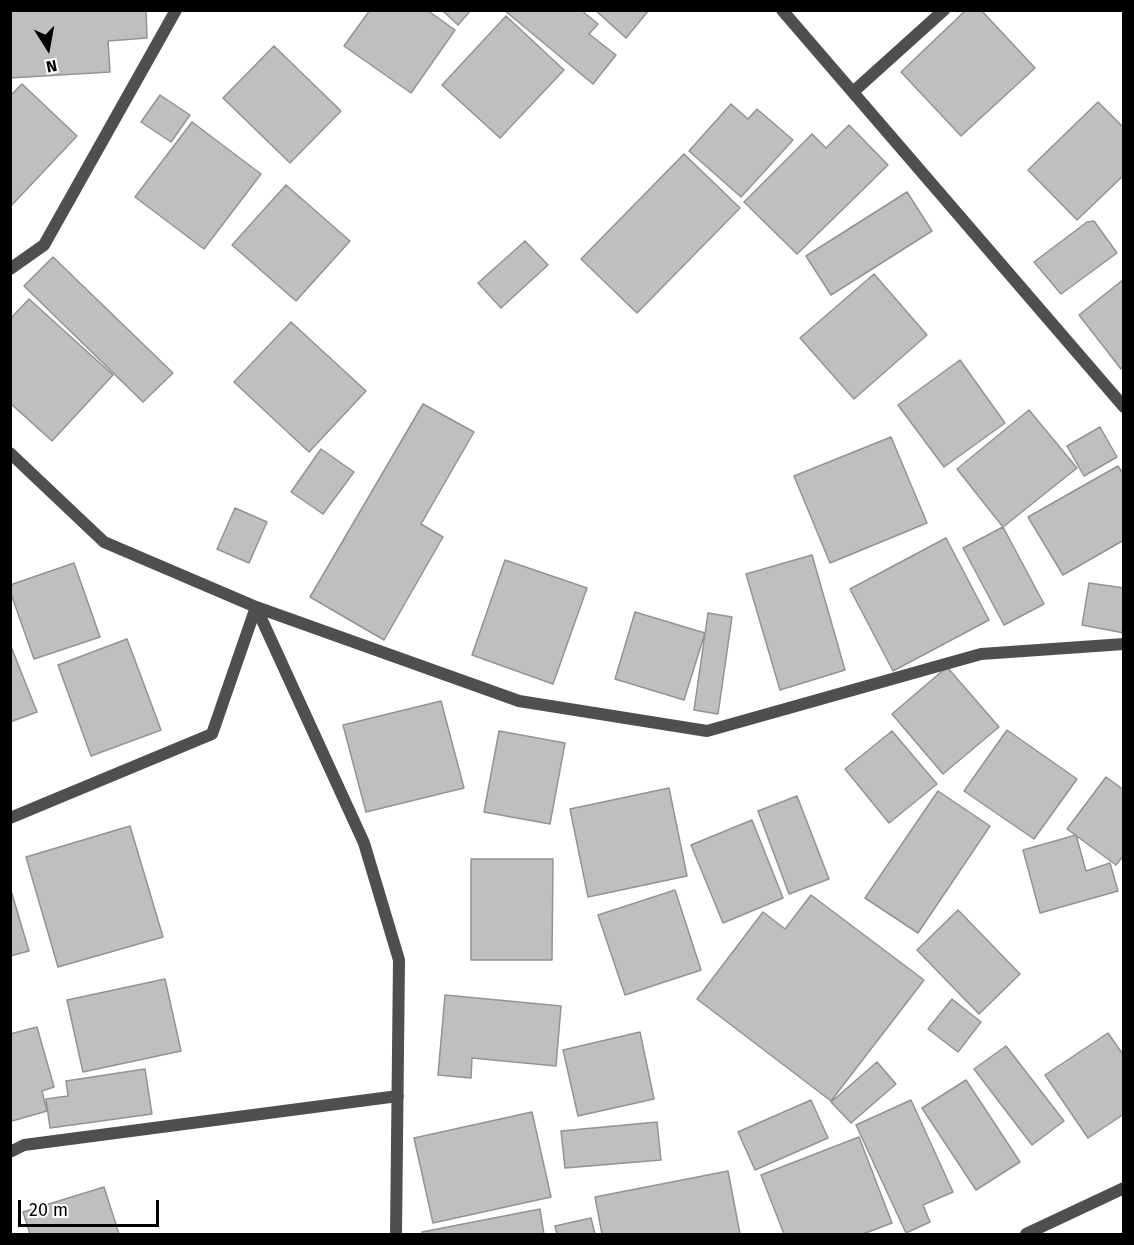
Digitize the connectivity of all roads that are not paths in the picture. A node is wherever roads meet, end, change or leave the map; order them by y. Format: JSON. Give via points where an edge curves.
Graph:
{"nodes":[{"id":1,"x":176,"y":10,"type":"edge"},
{"id":2,"x":782,"y":10,"type":"edge"},
{"id":3,"x":944,"y":10,"type":"edge"},
{"id":4,"x":853,"y":92,"type":"junction"},
{"id":5,"x":10,"y":269,"type":"edge"},
{"id":6,"x":1124,"y":407,"type":"edge"},
{"id":7,"x":10,"y":453,"type":"edge"},
{"id":8,"x":256,"y":607,"type":"junction"},
{"id":9,"x":1124,"y":644,"type":"edge"},
{"id":10,"x":10,"y":818,"type":"edge"},
{"id":11,"x":398,"y":1096,"type":"junction"},
{"id":12,"x":10,"y":1152,"type":"edge"},
{"id":13,"x":1124,"y":1188,"type":"edge"},
{"id":14,"x":396,"y":1234,"type":"edge"},
{"id":15,"x":1026,"y":1234,"type":"edge"}],
"edges":[{"from":1,"to":5,"type":"street","via":[[44,245]]},
{"from":2,"to":4,"type":"street"},
{"from":3,"to":4,"type":"street"},
{"from":4,"to":6,"type":"street"},
{"from":7,"to":8,"type":"street","via":[[104,542]]},
{"from":8,"to":9,"type":"street","via":[[519,701],[707,731],[981,654]]},
{"from":8,"to":10,"type":"street","via":[[212,734]]},
{"from":8,"to":11,"type":"street","via":[[364,843],[399,960]]},
{"from":11,"to":12,"type":"street","via":[[24,1145]]},
{"from":11,"to":14,"type":"street"},
{"from":13,"to":15,"type":"street"}]}
